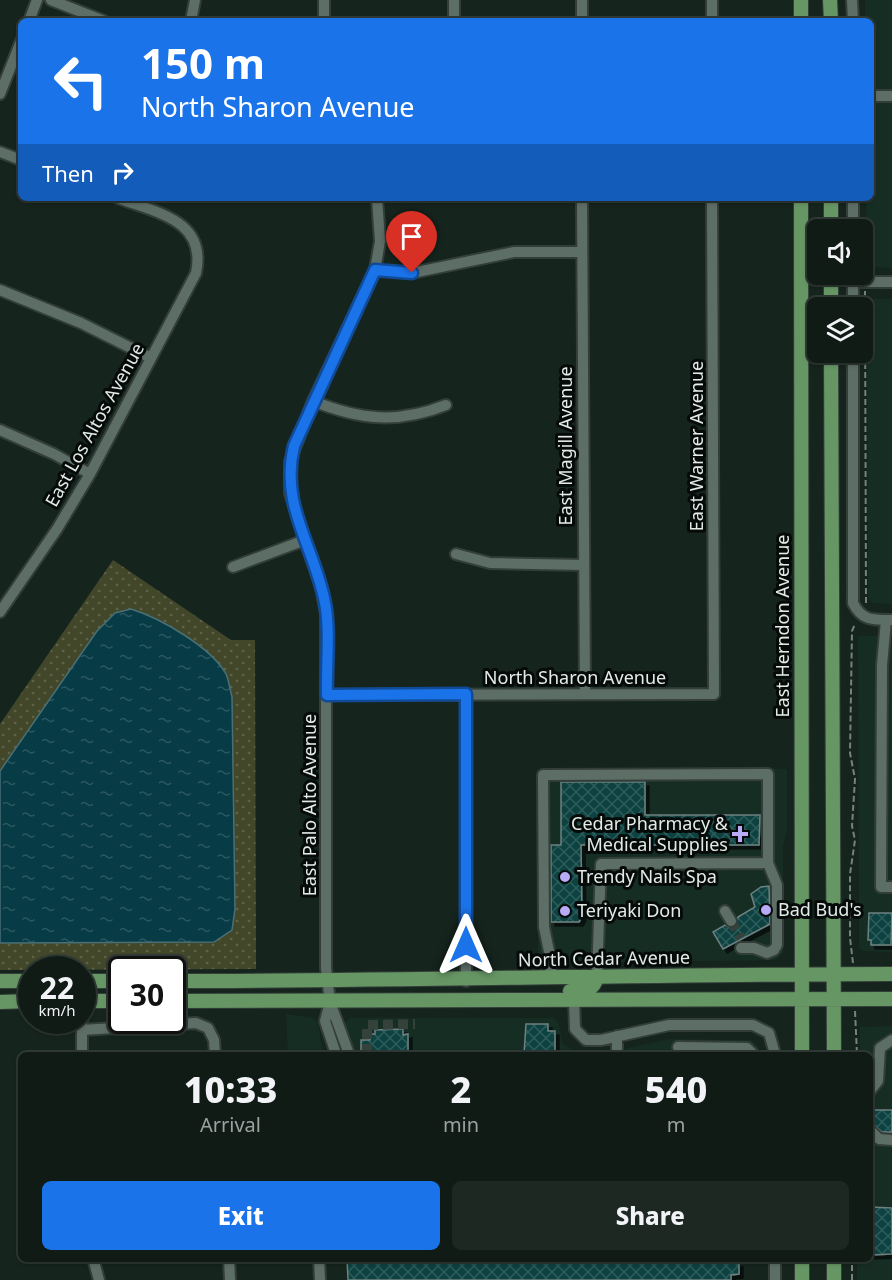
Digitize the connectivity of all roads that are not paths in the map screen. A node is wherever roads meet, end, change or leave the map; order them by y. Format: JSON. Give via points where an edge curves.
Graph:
{"nodes":[{"id":1,"x":37,"y":0,"type":"edge"},
{"id":2,"x":51,"y":0,"type":"edge"},
{"id":3,"x":195,"y":0,"type":"edge"},
{"id":4,"x":324,"y":0,"type":"edge"},
{"id":5,"x":454,"y":0,"type":"edge"},
{"id":6,"x":582,"y":0,"type":"edge"},
{"id":7,"x":712,"y":0,"type":"edge"},
{"id":8,"x":801,"y":0,"type":"edge"},
{"id":9,"x":831,"y":0,"type":"edge"},
{"id":10,"x":852,"y":0,"type":"edge"},
{"id":11,"x":30,"y":18,"type":"edge"},
{"id":12,"x":96,"y":18,"type":"edge"},
{"id":13,"x":192,"y":18,"type":"edge"},
{"id":14,"x":324,"y":18,"type":"edge"},
{"id":15,"x":454,"y":18,"type":"edge"},
{"id":16,"x":582,"y":18,"type":"edge"},
{"id":17,"x":712,"y":18,"type":"edge"},
{"id":18,"x":801,"y":18,"type":"edge"},
{"id":19,"x":831,"y":18,"type":"edge"},
{"id":20,"x":853,"y":18,"type":"edge"},
{"id":21,"x":18,"y":49,"type":"edge"},
{"id":22,"x":0,"y":94,"type":"edge"},
{"id":23,"x":874,"y":96,"type":"edge"},
{"id":24,"x":892,"y":96,"type":"edge"},
{"id":25,"x":0,"y":152,"type":"edge"},
{"id":26,"x":18,"y":159,"type":"edge"},
{"id":27,"x":125,"y":201,"type":"edge"},
{"id":28,"x":377,"y":201,"type":"edge"},
{"id":29,"x":582,"y":201,"type":"edge"},
{"id":30,"x":712,"y":201,"type":"edge"},
{"id":31,"x":801,"y":201,"type":"edge"},
{"id":32,"x":831,"y":201,"type":"edge"},
{"id":33,"x":853,"y":201,"type":"edge"},
{"id":34,"x":831,"y":219,"type":"edge"},
{"id":35,"x":853,"y":219,"type":"edge"},
{"id":36,"x":582,"y":252,"type":"junction"},
{"id":37,"x":375,"y":270,"type":"junction"},
{"id":38,"x":873,"y":280,"type":"edge"},
{"id":39,"x":892,"y":282,"type":"edge"},
{"id":40,"x":0,"y":291,"type":"edge"},
{"id":41,"x":151,"y":358,"type":"junction"},
{"id":42,"x":831,"y":363,"type":"edge"},
{"id":43,"x":853,"y":363,"type":"edge"},
{"id":44,"x":313,"y":401,"type":"junction"},
{"id":45,"x":446,"y":405,"type":"dead end"},
{"id":46,"x":0,"y":429,"type":"edge"},
{"id":47,"x":90,"y":474,"type":"junction"},
{"id":48,"x":305,"y":540,"type":"junction"},
{"id":49,"x":456,"y":554,"type":"dead end"},
{"id":50,"x":584,"y":565,"type":"junction"},
{"id":51,"x":233,"y":567,"type":"dead end"},
{"id":52,"x":0,"y":612,"type":"edge"},
{"id":53,"x":889,"y":620,"type":"edge"},
{"id":54,"x":466,"y":694,"type":"junction"},
{"id":55,"x":585,"y":694,"type":"junction"},
{"id":56,"x":714,"y":694,"type":"joint"},
{"id":57,"x":327,"y":695,"type":"junction"},
{"id":58,"x":768,"y":863,"type":"junction"},
{"id":59,"x":892,"y":887,"type":"edge"},
{"id":60,"x":725,"y":911,"type":"dead end"},
{"id":61,"x":731,"y":921,"type":"tunnel mouth"},
{"id":62,"x":741,"y":948,"type":"dead end"},
{"id":63,"x":802,"y":974,"type":"junction"},
{"id":64,"x":833,"y":974,"type":"junction"},
{"id":65,"x":892,"y":974,"type":"edge"},
{"id":66,"x":597,"y":976,"type":"junction"},
{"id":67,"x":551,"y":978,"type":"junction"},
{"id":68,"x":0,"y":981,"type":"edge"},
{"id":69,"x":18,"y":981,"type":"edge"},
{"id":70,"x":186,"y":981,"type":"edge"},
{"id":71,"x":328,"y":981,"type":"junction"},
{"id":72,"x":466,"y":981,"type":"junction"},
{"id":73,"x":802,"y":999,"type":"junction"},
{"id":74,"x":833,"y":999,"type":"junction"},
{"id":75,"x":892,"y":999,"type":"edge"},
{"id":76,"x":574,"y":1000,"type":"junction"},
{"id":77,"x":18,"y":1001,"type":"edge"},
{"id":78,"x":186,"y":1001,"type":"edge"},
{"id":79,"x":464,"y":1001,"type":"junction"},
{"id":80,"x":0,"y":1002,"type":"edge"},
{"id":81,"x":330,"y":1002,"type":"junction"},
{"id":82,"x":96,"y":1025,"type":"edge"},
{"id":83,"x":82,"y":1034,"type":"edge"},
{"id":84,"x":617,"y":1036,"type":"junction"},
{"id":85,"x":892,"y":1040,"type":"edge"},
{"id":86,"x":678,"y":1047,"type":"dead end"},
{"id":87,"x":741,"y":1051,"type":"edge"},
{"id":88,"x":82,"y":1052,"type":"edge"},
{"id":89,"x":215,"y":1052,"type":"edge"},
{"id":90,"x":335,"y":1052,"type":"edge"},
{"id":91,"x":348,"y":1052,"type":"edge"},
{"id":92,"x":617,"y":1052,"type":"edge"},
{"id":93,"x":774,"y":1052,"type":"edge"},
{"id":94,"x":802,"y":1052,"type":"edge"},
{"id":95,"x":834,"y":1052,"type":"edge"},
{"id":96,"x":873,"y":1087,"type":"edge"},
{"id":97,"x":873,"y":1133,"type":"edge"},
{"id":98,"x":892,"y":1140,"type":"edge"},
{"id":99,"x":94,"y":1262,"type":"edge"},
{"id":100,"x":229,"y":1262,"type":"edge"},
{"id":101,"x":319,"y":1262,"type":"edge"},
{"id":102,"x":775,"y":1262,"type":"edge"},
{"id":103,"x":802,"y":1262,"type":"edge"},
{"id":104,"x":834,"y":1262,"type":"edge"},
{"id":105,"x":99,"y":1280,"type":"edge"},
{"id":106,"x":230,"y":1280,"type":"edge"},
{"id":107,"x":320,"y":1280,"type":"edge"},
{"id":108,"x":775,"y":1280,"type":"edge"},
{"id":109,"x":802,"y":1280,"type":"edge"},
{"id":110,"x":834,"y":1280,"type":"edge"}],
"edges":[{"from":1,"to":11,"type":"street"},
{"from":2,"to":12,"type":"street"},
{"from":3,"to":13,"type":"street"},
{"from":4,"to":14,"type":"street"},
{"from":5,"to":15,"type":"street"},
{"from":6,"to":16,"type":"street"},
{"from":7,"to":17,"type":"street"},
{"from":8,"to":18,"type":"main road"},
{"from":9,"to":19,"type":"main road"},
{"from":10,"to":20,"type":"street"},
{"from":21,"to":22,"type":"street"},
{"from":23,"to":24,"type":"street"},
{"from":25,"to":26,"type":"street"},
{"from":27,"to":41,"type":"street","name":"East Los Altos Avenue","via":[[180,223],[197,246],[193,282]]},
{"from":28,"to":37,"type":"street","name":"East Palo Alto Avenue","via":[[380,241]]},
{"from":29,"to":36,"type":"street","name":"East Magill Avenue"},
{"from":30,"to":56,"type":"street","name":"East Warner Avenue"},
{"from":31,"to":63,"type":"main road","name":"East Herndon Avenue"},
{"from":32,"to":34,"type":"main road"},
{"from":33,"to":35,"type":"street"},
{"from":36,"to":37,"type":"street","via":[[514,252],[412,273]]},
{"from":36,"to":50,"type":"street","name":"East Magill Avenue"},
{"from":37,"to":44,"type":"street","name":"East Palo Alto Avenue"},
{"from":38,"to":39,"type":"street"},
{"from":40,"to":41,"type":"street","via":[[81,322]]},
{"from":41,"to":47,"type":"street","name":"East Los Altos Avenue"},
{"from":42,"to":64,"type":"main road"},
{"from":43,"to":53,"type":"street","via":[[853,603],[858,614],[869,620]]},
{"from":44,"to":45,"type":"street","via":[[344,413],[386,418],[420,415]]},
{"from":44,"to":48,"type":"street","name":"East Palo Alto Avenue","via":[[294,446],[288,477]]},
{"from":46,"to":47,"type":"street"},
{"from":47,"to":52,"type":"street","name":"East Los Altos Avenue"},
{"from":48,"to":51,"type":"street"},
{"from":48,"to":57,"type":"street","name":"East Palo Alto Avenue","via":[[325,600]]},
{"from":49,"to":50,"type":"street","via":[[489,563]]},
{"from":50,"to":55,"type":"street","name":"East Magill Avenue"},
{"from":53,"to":59,"type":"street","via":[[882,665],[881,887]]},
{"from":54,"to":55,"type":"street","name":"North Sharon Avenue"},
{"from":54,"to":57,"type":"street","name":"North Sharon Avenue"},
{"from":54,"to":72,"type":"street"},
{"from":55,"to":56,"type":"street","name":"North Sharon Avenue"},
{"from":57,"to":71,"type":"street","name":"East Palo Alto Avenue"},
{"from":58,"to":62,"type":"street","via":[[777,885],[777,945],[767,953]]},
{"from":58,"to":66,"type":"street","via":[[601,864]]},
{"from":58,"to":67,"type":"street","via":[[768,774],[543,775],[544,927]]},
{"from":60,"to":61,"type":"street"},
{"from":63,"to":64,"type":"main road","name":"North Cedar Avenue"},
{"from":63,"to":66,"type":"main road","name":"North Cedar Avenue"},
{"from":63,"to":73,"type":"main road","name":"East Herndon Avenue"},
{"from":64,"to":65,"type":"main road","name":"North Cedar Avenue"},
{"from":64,"to":74,"type":"main road"},
{"from":66,"to":67,"type":"main road","name":"North Cedar Avenue"},
{"from":66,"to":79,"type":"main road","via":[[595,985],[583,991],[508,992]]},
{"from":67,"to":72,"type":"main road","name":"North Cedar Avenue"},
{"from":68,"to":69,"type":"main road"},
{"from":70,"to":71,"type":"main road","name":"North Cedar Avenue"},
{"from":71,"to":72,"type":"main road","name":"North Cedar Avenue"},
{"from":71,"to":81,"type":"street","name":"East Palo Alto Avenue"},
{"from":73,"to":74,"type":"main road"},
{"from":73,"to":76,"type":"main road"},
{"from":73,"to":94,"type":"main road","name":"East Herndon Avenue"},
{"from":74,"to":75,"type":"main road"},
{"from":74,"to":95,"type":"main road"},
{"from":76,"to":79,"type":"main road"},
{"from":76,"to":84,"type":"street","via":[[574,1024],[580,1037],[594,1040]]},
{"from":77,"to":80,"type":"main road"},
{"from":78,"to":81,"type":"main road"},
{"from":79,"to":81,"type":"main road"},
{"from":81,"to":90,"type":"street","via":[[325,1022]]},
{"from":81,"to":91,"type":"street"},
{"from":82,"to":89,"type":"street","via":[[196,1023],[208,1028]]},
{"from":83,"to":88,"type":"street"},
{"from":84,"to":92,"type":"street"},
{"from":84,"to":93,"type":"street","via":[[669,1024],[753,1025],[769,1033]]},
{"from":85,"to":96,"type":"street","via":[[880,1048],[878,1081]]},
{"from":86,"to":87,"type":"street"},
{"from":97,"to":98,"type":"street","via":[[879,1139]]},
{"from":99,"to":105,"type":"street"},
{"from":100,"to":106,"type":"street"},
{"from":101,"to":107,"type":"street"},
{"from":102,"to":108,"type":"street"},
{"from":103,"to":109,"type":"main road"},
{"from":104,"to":110,"type":"main road"}]}
